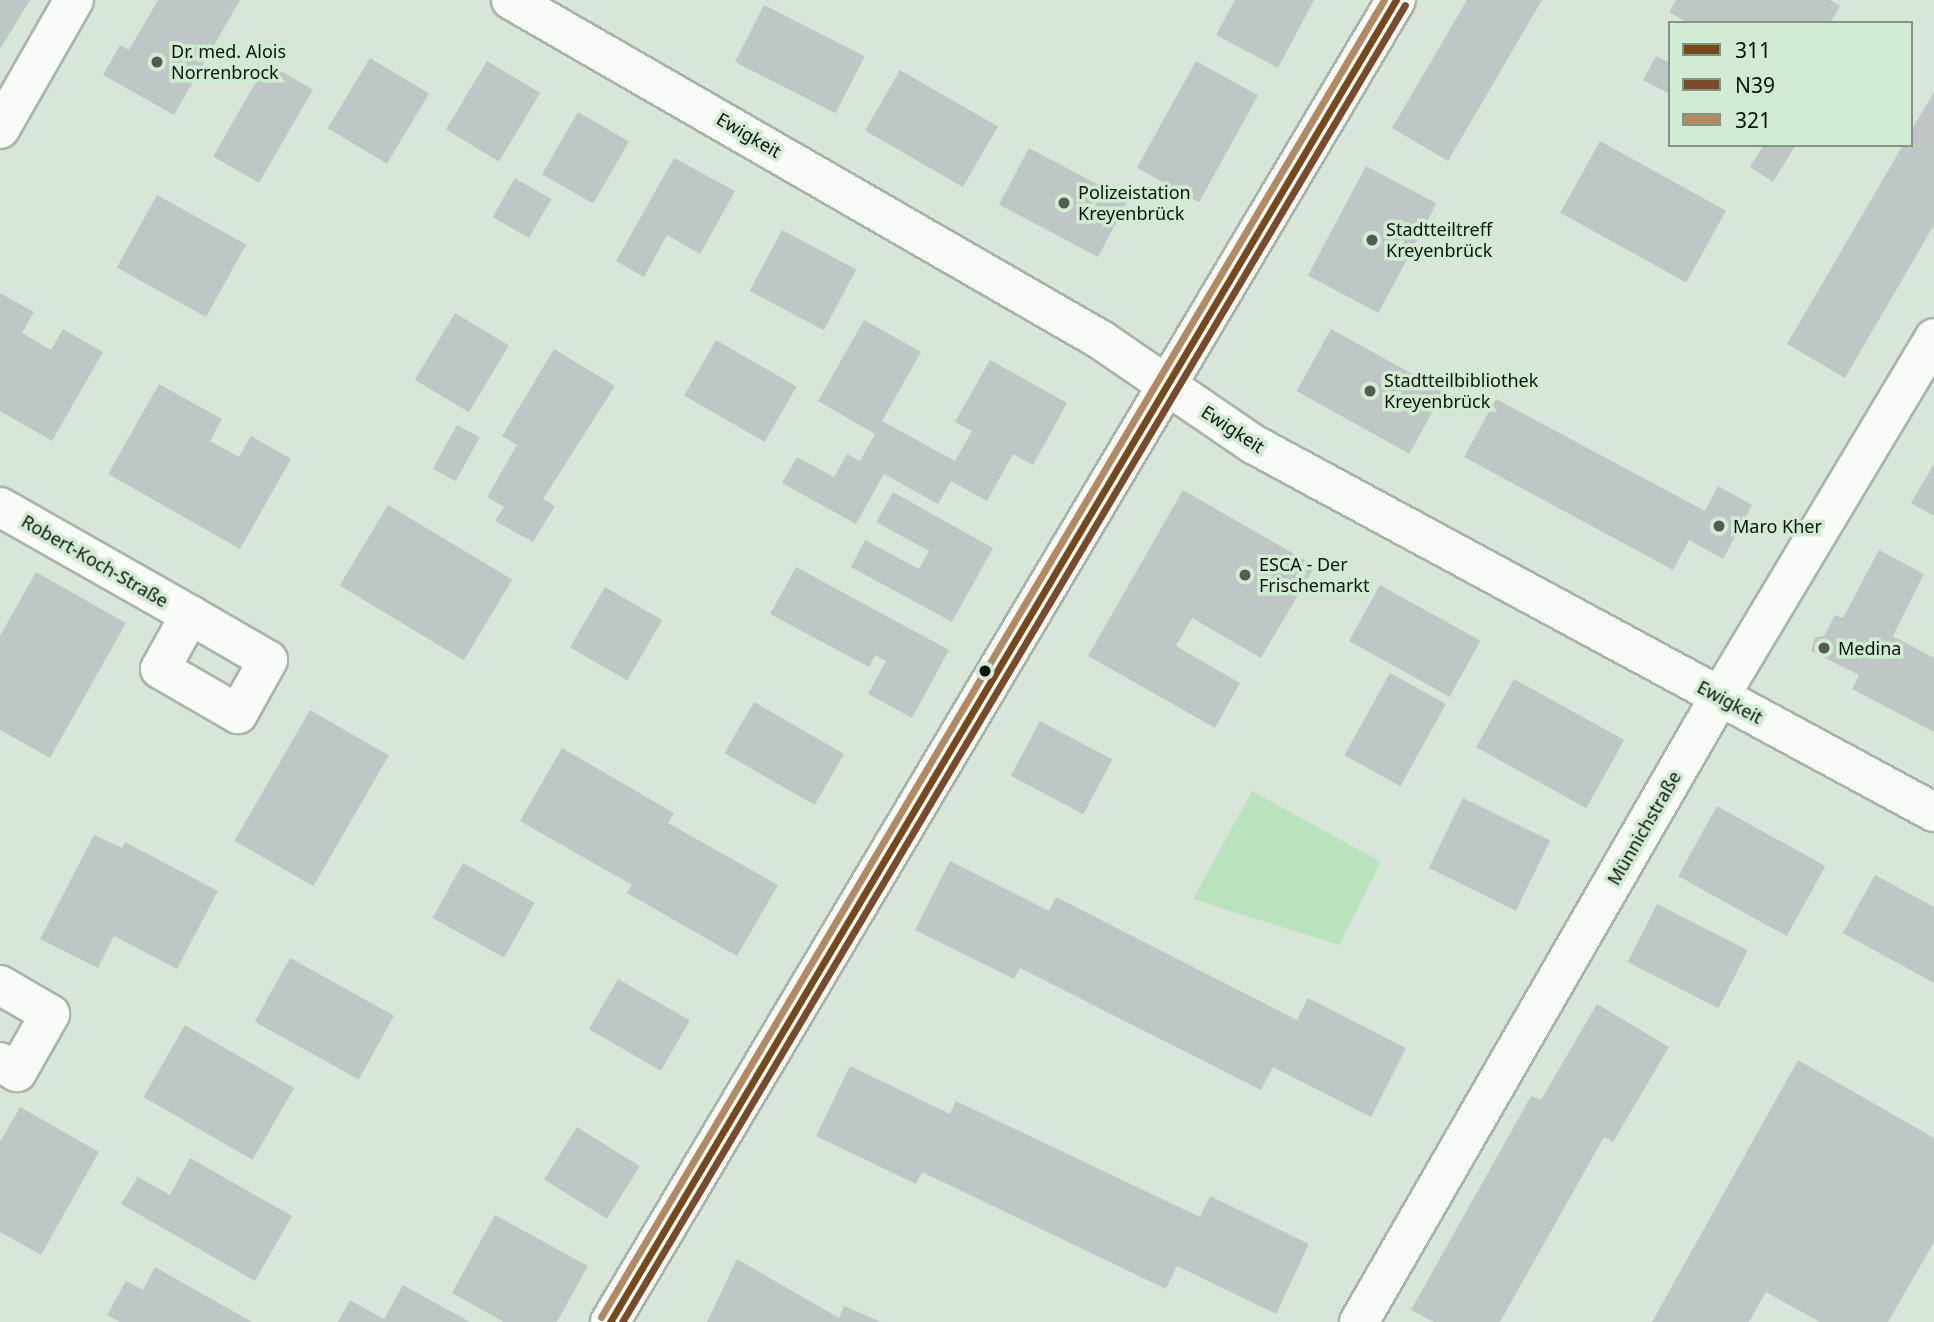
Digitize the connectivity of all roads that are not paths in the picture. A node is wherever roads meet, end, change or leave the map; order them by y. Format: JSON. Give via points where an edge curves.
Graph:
{"nodes":[{"id":1,"x":74,"y":0,"type":"edge"},
{"id":2,"x":511,"y":0,"type":"edge"},
{"id":3,"x":1396,"y":0,"type":"edge"},
{"id":4,"x":0,"y":129,"type":"edge"},
{"id":5,"x":1934,"y":338,"type":"edge"},
{"id":6,"x":1169,"y":386,"type":"junction"},
{"id":7,"x":0,"y":507,"type":"edge"},
{"id":8,"x":190,"y":615,"type":"dead end"},
{"id":9,"x":1720,"y":696,"type":"junction"},
{"id":10,"x":1934,"y":812,"type":"edge"},
{"id":11,"x":0,"y":985,"type":"edge"},
{"id":12,"x":0,"y":1062,"type":"edge"},
{"id":13,"x":610,"y":1322,"type":"edge"},
{"id":14,"x":1359,"y":1322,"type":"edge"}],
"edges":[{"from":1,"to":4,"type":"street"},
{"from":2,"to":6,"type":"street","name":"Ewigkeit","via":[[1089,333]]},
{"from":3,"to":6,"type":"street"},
{"from":5,"to":9,"type":"street","name":"Münnichstraße"},
{"from":6,"to":9,"type":"street","name":"Ewigkeit","via":[[1253,444]]},
{"from":6,"to":13,"type":"street"},
{"from":7,"to":8,"type":"street","name":"Robert-Koch-Straße"},
{"from":9,"to":10,"type":"street","name":"Ewigkeit"},
{"from":9,"to":14,"type":"street","name":"Münnichstraße"},
{"from":11,"to":12,"type":"street","via":[[50,1014],[17,1072]]}]}
